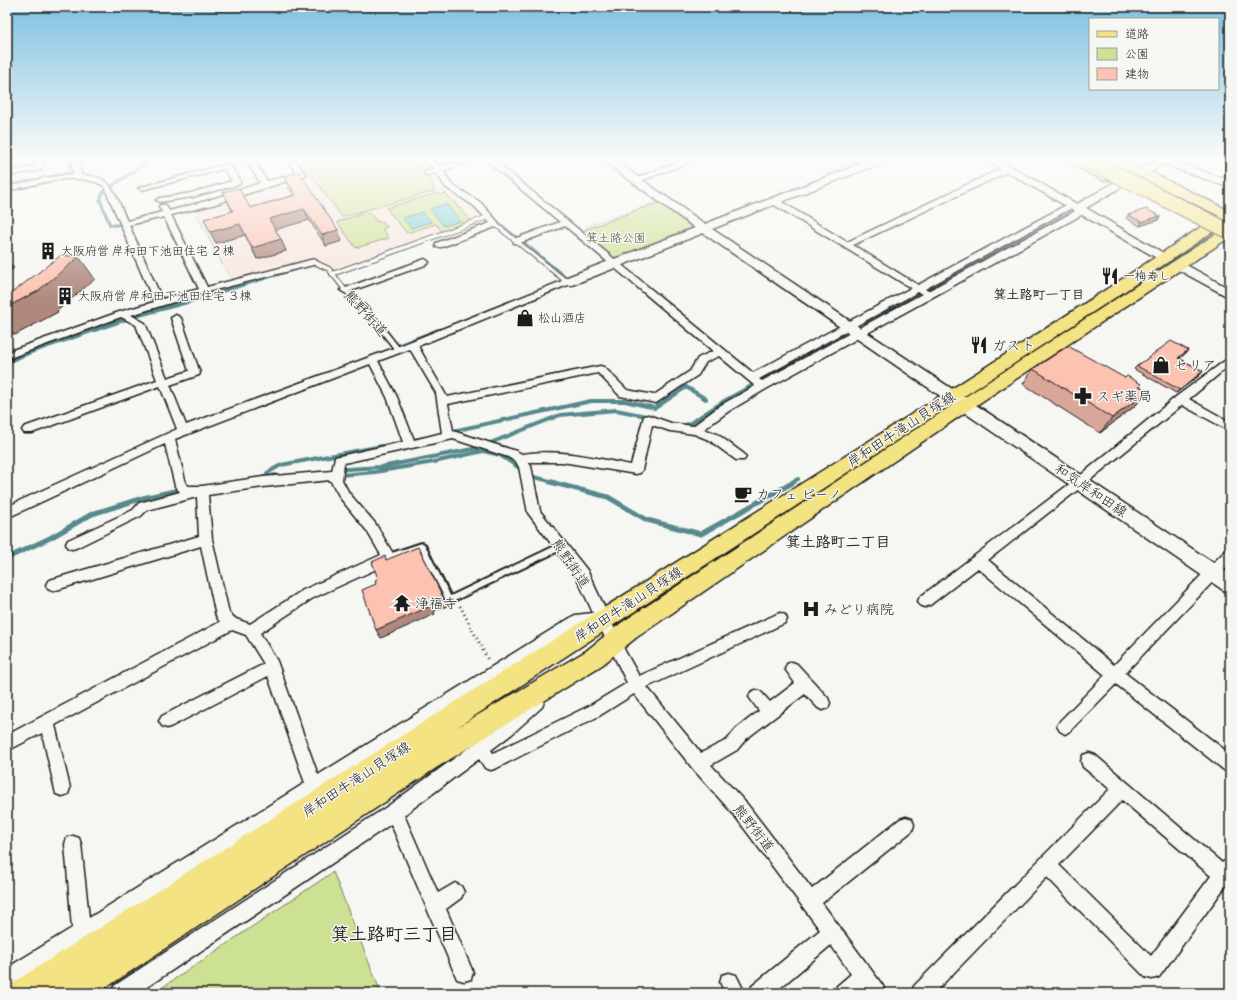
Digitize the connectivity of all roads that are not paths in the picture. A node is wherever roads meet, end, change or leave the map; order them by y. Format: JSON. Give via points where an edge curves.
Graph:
{"nodes":[{"id":1,"x":116,"y":207,"type":"edge"},
{"id":2,"x":163,"y":207,"type":"edge"},
{"id":3,"x":190,"y":207,"type":"edge"},
{"id":4,"x":479,"y":207,"type":"edge"},
{"id":5,"x":546,"y":207,"type":"edge"},
{"id":6,"x":672,"y":207,"type":"edge"},
{"id":7,"x":760,"y":207,"type":"edge"},
{"id":8,"x":783,"y":207,"type":"edge"},
{"id":9,"x":928,"y":207,"type":"edge"},
{"id":10,"x":1178,"y":207,"type":"edge"},
{"id":11,"x":1186,"y":207,"type":"edge"},
{"id":12,"x":1190,"y":207,"type":"edge"},
{"id":13,"x":1196,"y":207,"type":"edge"},
{"id":14,"x":1078,"y":208,"type":"joint"},
{"id":15,"x":166,"y":213,"type":"junction"},
{"id":16,"x":488,"y":217,"type":"junction"},
{"id":17,"x":566,"y":223,"type":"junction"},
{"id":18,"x":124,"y":224,"type":"junction"},
{"id":19,"x":495,"y":224,"type":"junction"},
{"id":20,"x":1227,"y":226,"type":"edge"},
{"id":21,"x":704,"y":229,"type":"junction"},
{"id":22,"x":517,"y":241,"type":"junction"},
{"id":23,"x":439,"y":245,"type":"dead end"},
{"id":24,"x":847,"y":245,"type":"junction"},
{"id":25,"x":1172,"y":261,"type":"junction"},
{"id":26,"x":314,"y":262,"type":"joint"},
{"id":27,"x":425,"y":262,"type":"dead end"},
{"id":28,"x":615,"y":264,"type":"junction"},
{"id":29,"x":332,"y":274,"type":"junction"},
{"id":30,"x":567,"y":282,"type":"junction"},
{"id":31,"x":204,"y":290,"type":"junction"},
{"id":32,"x":345,"y":290,"type":"junction"},
{"id":33,"x":924,"y":292,"type":"junction"},
{"id":34,"x":1230,"y":294,"type":"edge"},
{"id":35,"x":159,"y":303,"type":"junction"},
{"id":36,"x":122,"y":314,"type":"junction"},
{"id":37,"x":176,"y":318,"type":"dead end"},
{"id":38,"x":854,"y":330,"type":"junction"},
{"id":39,"x":412,"y":344,"type":"junction"},
{"id":40,"x":398,"y":350,"type":"junction"},
{"id":41,"x":720,"y":351,"type":"junction"},
{"id":42,"x":7,"y":356,"type":"edge"},
{"id":43,"x":372,"y":359,"type":"junction"},
{"id":44,"x":1230,"y":360,"type":"edge"},
{"id":45,"x":164,"y":382,"type":"junction"},
{"id":46,"x":758,"y":382,"type":"junction"},
{"id":47,"x":1181,"y":399,"type":"junction"},
{"id":48,"x":443,"y":401,"type":"junction"},
{"id":49,"x":958,"y":401,"type":"junction"},
{"id":50,"x":1230,"y":427,"type":"edge"},
{"id":51,"x":28,"y":430,"type":"dead end"},
{"id":52,"x":695,"y":430,"type":"junction"},
{"id":53,"x":184,"y":431,"type":"junction"},
{"id":54,"x":448,"y":436,"type":"junction"},
{"id":55,"x":169,"y":439,"type":"junction"},
{"id":56,"x":410,"y":445,"type":"junction"},
{"id":57,"x":740,"y":457,"type":"dead end"},
{"id":58,"x":520,"y":459,"type":"junction"},
{"id":59,"x":338,"y":472,"type":"junction"},
{"id":60,"x":1080,"y":482,"type":"junction"},
{"id":61,"x":202,"y":491,"type":"junction"},
{"id":62,"x":7,"y":513,"type":"edge"},
{"id":63,"x":206,"y":539,"type":"junction"},
{"id":64,"x":72,"y":544,"type":"dead end"},
{"id":65,"x":562,"y":546,"type":"junction"},
{"id":66,"x":1230,"y":555,"type":"edge"},
{"id":67,"x":389,"y":557,"type":"junction"},
{"id":68,"x":978,"y":560,"type":"junction"},
{"id":69,"x":1213,"y":572,"type":"junction"},
{"id":70,"x":53,"y":584,"type":"dead end"},
{"id":71,"x":1230,"y":584,"type":"edge"},
{"id":72,"x":925,"y":601,"type":"dead end"},
{"id":73,"x":780,"y":619,"type":"dead end"},
{"id":74,"x":604,"y":620,"type":"junction"},
{"id":75,"x":231,"y":623,"type":"junction"},
{"id":76,"x":251,"y":631,"type":"junction"},
{"id":77,"x":613,"y":641,"type":"junction"},
{"id":78,"x":272,"y":667,"type":"junction"},
{"id":79,"x":792,"y":669,"type":"dead end"},
{"id":80,"x":1116,"y":675,"type":"junction"},
{"id":81,"x":563,"y":678,"type":"junction"},
{"id":82,"x":806,"y":684,"type":"junction"},
{"id":83,"x":636,"y":685,"type":"junction"},
{"id":84,"x":756,"y":697,"type":"dead end"},
{"id":85,"x":824,"y":702,"type":"dead end"},
{"id":86,"x":769,"y":712,"type":"junction"},
{"id":87,"x":167,"y":721,"type":"dead end"},
{"id":88,"x":46,"y":722,"type":"junction"},
{"id":89,"x":1065,"y":726,"type":"dead end"},
{"id":90,"x":7,"y":743,"type":"edge"},
{"id":91,"x":481,"y":749,"type":"junction"},
{"id":92,"x":1089,"y":762,"type":"dead end"},
{"id":93,"x":698,"y":763,"type":"junction"},
{"id":94,"x":1230,"y":764,"type":"edge"},
{"id":95,"x":314,"y":785,"type":"junction"},
{"id":96,"x":62,"y":788,"type":"dead end"},
{"id":97,"x":1122,"y":789,"type":"junction"},
{"id":98,"x":394,"y":812,"type":"junction"},
{"id":99,"x":906,"y":825,"type":"dead end"},
{"id":100,"x":297,"y":830,"type":"junction"},
{"id":101,"x":74,"y":844,"type":"dead end"},
{"id":102,"x":1047,"y":865,"type":"junction"},
{"id":103,"x":1227,"y":870,"type":"edge"},
{"id":104,"x":455,"y":892,"type":"dead end"},
{"id":105,"x":810,"y":901,"type":"junction"},
{"id":106,"x":435,"y":906,"type":"junction"},
{"id":107,"x":81,"y":932,"type":"junction"},
{"id":108,"x":832,"y":932,"type":"junction"},
{"id":109,"x":464,"y":972,"type":"dead end"},
{"id":110,"x":864,"y":976,"type":"junction"},
{"id":111,"x":7,"y":979,"type":"edge"},
{"id":112,"x":25,"y":993,"type":"edge"},
{"id":113,"x":72,"y":993,"type":"edge"},
{"id":114,"x":121,"y":993,"type":"edge"},
{"id":115,"x":759,"y":993,"type":"edge"},
{"id":116,"x":844,"y":993,"type":"edge"},
{"id":117,"x":876,"y":993,"type":"edge"},
{"id":118,"x":921,"y":993,"type":"edge"}],
"edges":[{"from":1,"to":18,"type":"street"},
{"from":2,"to":15,"type":"street"},
{"from":3,"to":15,"type":"street"},
{"from":4,"to":16,"type":"street"},
{"from":5,"to":17,"type":"street"},
{"from":6,"to":21,"type":"street","name":"和気岸和田線"},
{"from":7,"to":21,"type":"street"},
{"from":8,"to":24,"type":"street"},
{"from":9,"to":24,"type":"street"},
{"from":10,"to":20,"type":"highway"},
{"from":11,"to":20,"type":"highway","bridge":true},
{"from":12,"to":20,"type":"highway"},
{"from":13,"to":20,"type":"highway"},
{"from":14,"to":25,"type":"street"},
{"from":14,"to":33,"type":"street"},
{"from":15,"to":18,"type":"street"},
{"from":15,"to":31,"type":"street"},
{"from":16,"to":19,"type":"street"},
{"from":16,"to":29,"type":"lane"},
{"from":17,"to":22,"type":"street"},
{"from":17,"to":28,"type":"street"},
{"from":18,"to":35,"type":"street"},
{"from":19,"to":22,"type":"lane"},
{"from":19,"to":23,"type":"street","via":[[459,242]]},
{"from":20,"to":25,"type":"main road","name":"岸和田牛滝山貝塚線"},
{"from":21,"to":28,"type":"street"},
{"from":21,"to":38,"type":"street","name":"和気岸和田線"},
{"from":22,"to":30,"type":"lane"},
{"from":24,"to":33,"type":"street"},
{"from":25,"to":34,"type":"street"},
{"from":25,"to":49,"type":"main road","name":"岸和田牛滝山貝塚線"},
{"from":26,"to":29,"type":"lane","name":"熊野街道","via":[[329,269]]},
{"from":26,"to":31,"type":"street"},
{"from":27,"to":32,"type":"street"},
{"from":28,"to":30,"type":"street"},
{"from":28,"to":41,"type":"street"},
{"from":29,"to":32,"type":"lane","name":"熊野街道"},
{"from":30,"to":39,"type":"street","name":"熊野街道"},
{"from":31,"to":35,"type":"street"},
{"from":32,"to":40,"type":"lane","name":"熊野街道","via":[[370,314]]},
{"from":33,"to":38,"type":"street"},
{"from":35,"to":36,"type":"street"},
{"from":36,"to":42,"type":"street"},
{"from":36,"to":45,"type":"street","via":[[140,323],[151,356]]},
{"from":37,"to":45,"type":"street","via":[[195,372]]},
{"from":38,"to":46,"type":"street"},
{"from":38,"to":46,"type":"street"},
{"from":38,"to":49,"type":"street","name":"和気岸和田線"},
{"from":39,"to":40,"type":"street","name":"熊野街道"},
{"from":39,"to":48,"type":"street"},
{"from":40,"to":43,"type":"street"},
{"from":41,"to":46,"type":"street"},
{"from":41,"to":48,"type":"street","via":[[702,360],[694,373],[656,399],[624,393],[600,369]]},
{"from":43,"to":53,"type":"street"},
{"from":43,"to":56,"type":"street","via":[[392,397]]},
{"from":44,"to":47,"type":"street"},
{"from":45,"to":51,"type":"street"},
{"from":45,"to":53,"type":"street"},
{"from":46,"to":52,"type":"street"},
{"from":47,"to":50,"type":"street"},
{"from":47,"to":60,"type":"street"},
{"from":48,"to":54,"type":"street"},
{"from":49,"to":60,"type":"street","name":"和気岸和田線"},
{"from":49,"to":74,"type":"main road","name":"岸和田牛滝山貝塚線"},
{"from":49,"to":77,"type":"main road","name":"岸和田牛滝山貝塚線"},
{"from":52,"to":57,"type":"street","via":[[713,437]]},
{"from":52,"to":58,"type":"street","via":[[670,427],[648,419],[636,470],[563,458]]},
{"from":53,"to":55,"type":"street"},
{"from":54,"to":56,"type":"street"},
{"from":54,"to":58,"type":"street","via":[[453,435]]},
{"from":55,"to":61,"type":"street","via":[[184,488]]},
{"from":55,"to":62,"type":"street"},
{"from":56,"to":59,"type":"street","via":[[340,460]]},
{"from":58,"to":65,"type":"street","name":"熊野街道","via":[[525,466],[534,513]]},
{"from":59,"to":61,"type":"street"},
{"from":59,"to":67,"type":"street","via":[[336,480],[345,496],[371,527]]},
{"from":60,"to":68,"type":"street"},
{"from":60,"to":69,"type":"street","name":"和気岸和田線"},
{"from":61,"to":63,"type":"street"},
{"from":61,"to":64,"type":"street","via":[[143,506],[137,513]]},
{"from":63,"to":70,"type":"street"},
{"from":63,"to":75,"type":"street","via":[[223,616]]},
{"from":65,"to":67,"type":"lane","via":[[450,600],[422,546]]},
{"from":65,"to":74,"type":"street","name":"熊野街道","via":[[582,574]]},
{"from":66,"to":69,"type":"street"},
{"from":67,"to":76,"type":"street","via":[[308,594]]},
{"from":68,"to":72,"type":"street"},
{"from":68,"to":80,"type":"street"},
{"from":69,"to":71,"type":"street","name":"和気岸和田線"},
{"from":69,"to":80,"type":"street"},
{"from":73,"to":83,"type":"street"},
{"from":74,"to":77,"type":"street","name":"熊野街道"},
{"from":74,"to":95,"type":"street","via":[[580,619]]},
{"from":74,"to":100,"type":"main road","name":"岸和田牛滝山貝塚線"},
{"from":75,"to":76,"type":"street"},
{"from":75,"to":88,"type":"street"},
{"from":76,"to":78,"type":"street"},
{"from":77,"to":81,"type":"main road","name":"岸和田牛滝山貝塚線","via":[[594,658]]},
{"from":77,"to":83,"type":"street","name":"熊野街道"},
{"from":78,"to":87,"type":"street"},
{"from":78,"to":95,"type":"street"},
{"from":79,"to":82,"type":"street"},
{"from":80,"to":89,"type":"street"},
{"from":80,"to":94,"type":"street"},
{"from":81,"to":91,"type":"street","via":[[508,729]]},
{"from":81,"to":100,"type":"main road","name":"岸和田牛滝山貝塚線","via":[[427,760]]},
{"from":82,"to":85,"type":"street"},
{"from":82,"to":86,"type":"street"},
{"from":83,"to":91,"type":"street","via":[[594,711],[490,762]]},
{"from":83,"to":93,"type":"street","name":"熊野街道"},
{"from":84,"to":86,"type":"street"},
{"from":86,"to":93,"type":"street","via":[[741,734],[732,745]]},
{"from":88,"to":90,"type":"street"},
{"from":88,"to":96,"type":"street"},
{"from":91,"to":98,"type":"street"},
{"from":92,"to":97,"type":"street"},
{"from":93,"to":105,"type":"street","name":"熊野街道","via":[[741,810]]},
{"from":95,"to":107,"type":"street"},
{"from":97,"to":102,"type":"street"},
{"from":97,"to":103,"type":"street"},
{"from":98,"to":106,"type":"street"},
{"from":98,"to":114,"type":"street"},
{"from":99,"to":105,"type":"street"},
{"from":100,"to":112,"type":"main road","name":"岸和田牛滝山貝塚線"},
{"from":100,"to":113,"type":"main road","name":"岸和田牛滝山貝塚線"},
{"from":101,"to":107,"type":"street"},
{"from":102,"to":103,"type":"street","via":[[1152,970]]},
{"from":102,"to":118,"type":"street"},
{"from":104,"to":106,"type":"street"},
{"from":105,"to":108,"type":"street","name":"熊野街道"},
{"from":106,"to":109,"type":"street"},
{"from":107,"to":111,"type":"street"},
{"from":108,"to":110,"type":"street","name":"熊野街道"},
{"from":108,"to":115,"type":"street"},
{"from":110,"to":116,"type":"street"},
{"from":110,"to":117,"type":"street","name":"熊野街道"}]}
